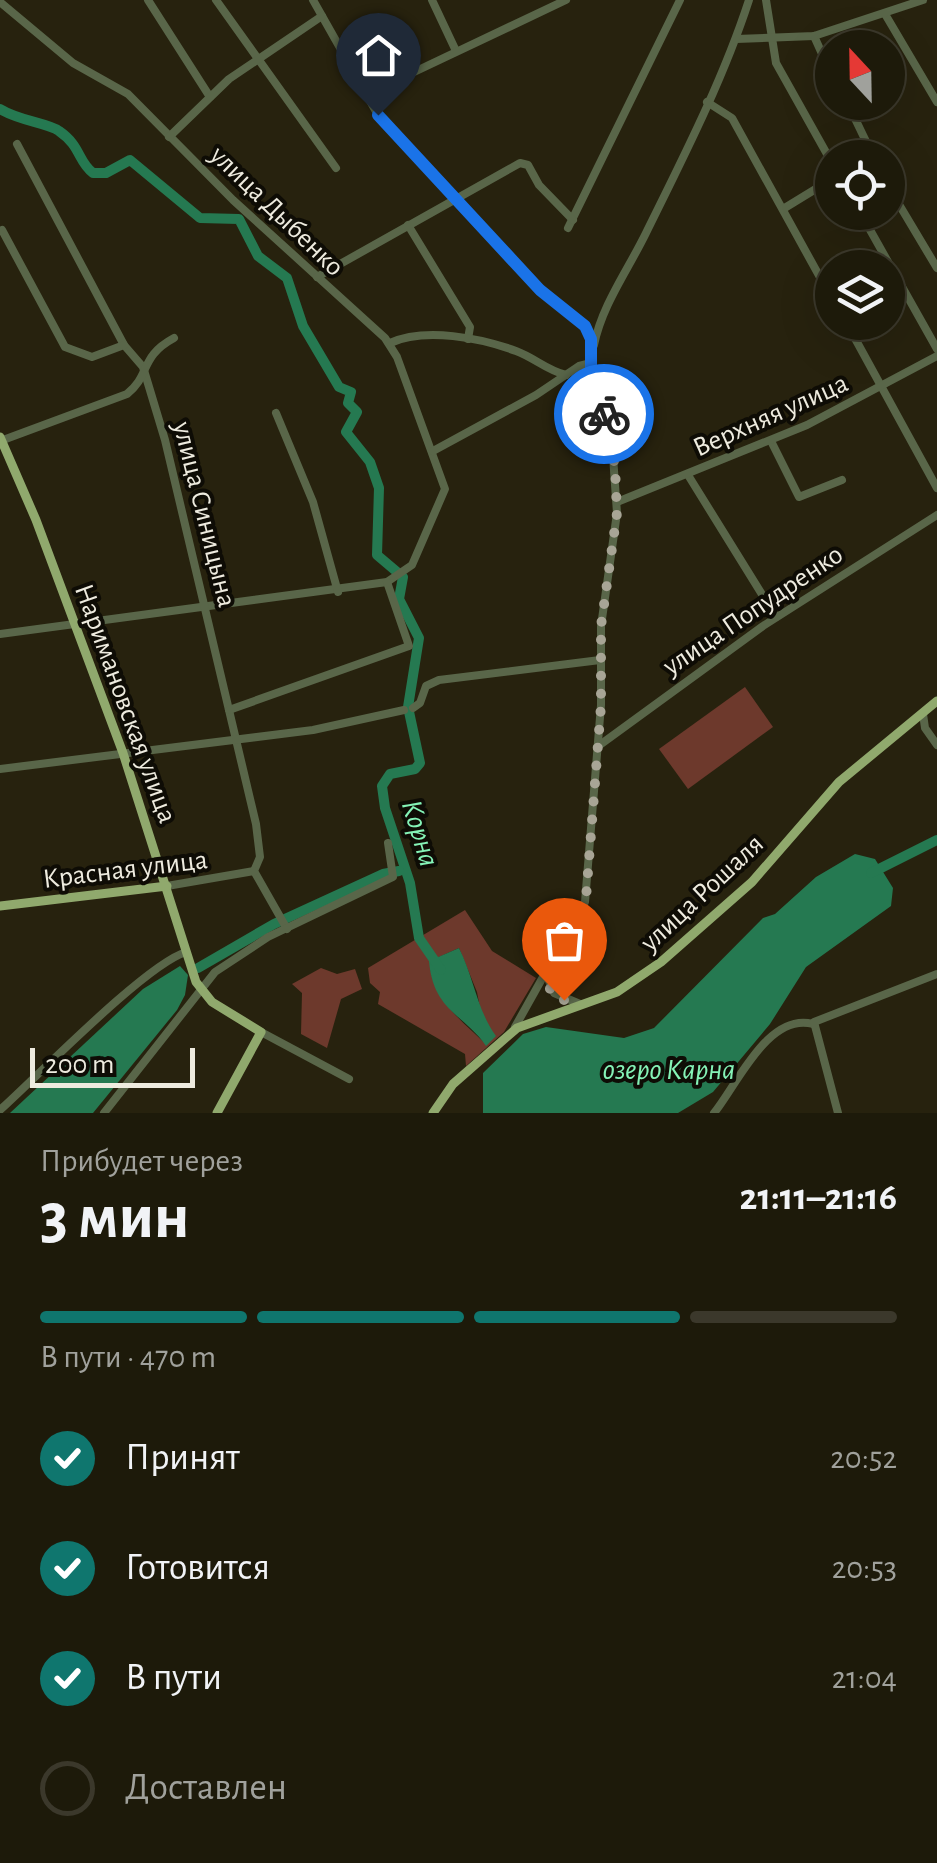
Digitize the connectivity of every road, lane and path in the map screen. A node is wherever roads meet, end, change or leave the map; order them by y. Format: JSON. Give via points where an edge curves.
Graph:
{"nodes":[{"id":1,"x":148,"y":0,"type":"edge"},
{"id":2,"x":216,"y":0,"type":"edge"},
{"id":3,"x":313,"y":0,"type":"edge"},
{"id":4,"x":432,"y":0,"type":"edge"},
{"id":5,"x":566,"y":0,"type":"edge"},
{"id":6,"x":680,"y":0,"type":"edge"},
{"id":7,"x":749,"y":0,"type":"edge"},
{"id":8,"x":766,"y":0,"type":"edge"},
{"id":9,"x":923,"y":0,"type":"edge"},
{"id":10,"x":0,"y":2,"type":"edge"},
{"id":11,"x":551,"y":3,"type":"edge"},
{"id":12,"x":886,"y":14,"type":"junction"},
{"id":13,"x":322,"y":16,"type":"junction"},
{"id":14,"x":814,"y":36,"type":"joint"},
{"id":15,"x":736,"y":39,"type":"junction"},
{"id":16,"x":776,"y":40,"type":"junction"},
{"id":17,"x":456,"y":51,"type":"junction"},
{"id":18,"x":257,"y":58,"type":"junction"},
{"id":19,"x":353,"y":72,"type":"junction"},
{"id":20,"x":374,"y":89,"type":"junction"},
{"id":21,"x":210,"y":97,"type":"junction"},
{"id":22,"x":707,"y":102,"type":"junction"},
{"id":23,"x":937,"y":102,"type":"edge"},
{"id":24,"x":374,"y":110,"type":"junction"},
{"id":25,"x":169,"y":137,"type":"junction"},
{"id":26,"x":819,"y":140,"type":"edge"},
{"id":27,"x":17,"y":144,"type":"dead end"},
{"id":28,"x":336,"y":168,"type":"dead end"},
{"id":29,"x":815,"y":189,"type":"edge"},
{"id":30,"x":454,"y":198,"type":"junction"},
{"id":31,"x":783,"y":209,"type":"junction"},
{"id":32,"x":905,"y":214,"type":"edge"},
{"id":33,"x":408,"y":225,"type":"junction"},
{"id":34,"x":2,"y":230,"type":"edge"},
{"id":35,"x":870,"y":230,"type":"edge"},
{"id":36,"x":815,"y":268,"type":"edge"},
{"id":37,"x":937,"y":268,"type":"edge"},
{"id":38,"x":318,"y":276,"type":"junction"},
{"id":39,"x":603,"y":315,"type":"junction"},
{"id":40,"x":580,"y":322,"type":"junction"},
{"id":41,"x":174,"y":338,"type":"dead end"},
{"id":42,"x":468,"y":339,"type":"junction"},
{"id":43,"x":856,"y":340,"type":"edge"},
{"id":44,"x":390,"y":343,"type":"junction"},
{"id":45,"x":124,"y":345,"type":"junction"},
{"id":46,"x":937,"y":353,"type":"edge"},
{"id":47,"x":591,"y":359,"type":"junction"},
{"id":48,"x":143,"y":367,"type":"junction"},
{"id":49,"x":566,"y":375,"type":"junction"},
{"id":50,"x":881,"y":386,"type":"junction"},
{"id":51,"x":128,"y":394,"type":"junction"},
{"id":52,"x":152,"y":398,"type":"junction"},
{"id":53,"x":276,"y":413,"type":"dead end"},
{"id":54,"x":1,"y":439,"type":"edge"},
{"id":55,"x":771,"y":441,"type":"junction"},
{"id":56,"x":433,"y":452,"type":"junction"},
{"id":57,"x":688,"y":475,"type":"junction"},
{"id":58,"x":842,"y":480,"type":"dead end"},
{"id":59,"x":937,"y":488,"type":"edge"},
{"id":60,"x":617,"y":502,"type":"junction"},
{"id":61,"x":936,"y":518,"type":"edge"},
{"id":62,"x":388,"y":582,"type":"junction"},
{"id":63,"x":338,"y":592,"type":"junction"},
{"id":64,"x":207,"y":610,"type":"junction"},
{"id":65,"x":776,"y":617,"type":"junction"},
{"id":66,"x":76,"y":626,"type":"junction"},
{"id":67,"x":0,"y":634,"type":"edge"},
{"id":68,"x":600,"y":660,"type":"junction"},
{"id":69,"x":937,"y":701,"type":"edge"},
{"id":70,"x":229,"y":710,"type":"junction"},
{"id":71,"x":922,"y":714,"type":"junction"},
{"id":72,"x":600,"y":720,"type":"junction"},
{"id":73,"x":904,"y":728,"type":"junction"},
{"id":74,"x":618,"y":729,"type":"junction"},
{"id":75,"x":926,"y":730,"type":"junction"},
{"id":76,"x":236,"y":740,"type":"junction"},
{"id":77,"x":937,"y":745,"type":"edge"},
{"id":78,"x":597,"y":747,"type":"junction"},
{"id":79,"x":123,"y":753,"type":"junction"},
{"id":80,"x":0,"y":769,"type":"edge"},
{"id":81,"x":388,"y":843,"type":"dead end"},
{"id":82,"x":254,"y":870,"type":"junction"},
{"id":83,"x":167,"y":886,"type":"junction"},
{"id":84,"x":0,"y":906,"type":"edge"},
{"id":85,"x":284,"y":923,"type":"junction"},
{"id":86,"x":186,"y":952,"type":"junction"},
{"id":87,"x":546,"y":974,"type":"junction"},
{"id":88,"x":937,"y":974,"type":"edge"},
{"id":89,"x":199,"y":988,"type":"junction"},
{"id":90,"x":584,"y":1004,"type":"junction"},
{"id":91,"x":814,"y":1024,"type":"junction"},
{"id":92,"x":262,"y":1032,"type":"junction"},
{"id":93,"x":508,"y":1035,"type":"junction"},
{"id":94,"x":349,"y":1079,"type":"dead end"},
{"id":95,"x":0,"y":1110,"type":"edge"},
{"id":96,"x":106,"y":1110,"type":"edge"},
{"id":97,"x":121,"y":1113,"type":"edge"},
{"id":98,"x":216,"y":1113,"type":"edge"},
{"id":99,"x":433,"y":1113,"type":"edge"},
{"id":100,"x":714,"y":1113,"type":"edge"},
{"id":101,"x":838,"y":1113,"type":"edge"}],
"edges":[{"from":1,"to":21,"type":"street"},
{"from":2,"to":18,"type":"street"},
{"from":3,"to":13,"type":"street"},
{"from":4,"to":17,"type":"street"},
{"from":5,"to":11,"type":"street"},
{"from":6,"to":30,"type":"street","via":[[570,224],[524,163]]},
{"from":7,"to":15,"type":"street"},
{"from":8,"to":16,"type":"street"},
{"from":9,"to":12,"type":"street"},
{"from":10,"to":25,"type":"street","name":"улица Дыбенко","via":[[65,58],[128,94]]},
{"from":11,"to":17,"type":"street"},
{"from":12,"to":14,"type":"street"},
{"from":12,"to":23,"type":"street"},
{"from":13,"to":18,"type":"street"},
{"from":13,"to":19,"type":"street"},
{"from":14,"to":16,"type":"street"},
{"from":15,"to":16,"type":"street"},
{"from":15,"to":22,"type":"street"},
{"from":16,"to":26,"type":"street","via":[[779,70]]},
{"from":17,"to":20,"type":"street"},
{"from":18,"to":21,"type":"street"},
{"from":18,"to":28,"type":"street"},
{"from":19,"to":20,"type":"street"},
{"from":19,"to":24,"type":"street"},
{"from":20,"to":24,"type":"street"},
{"from":21,"to":25,"type":"street"},
{"from":22,"to":31,"type":"street","via":[[732,118]]},
{"from":22,"to":39,"type":"street"},
{"from":24,"to":30,"type":"street"},
{"from":25,"to":38,"type":"street","name":"улица Дыбенко"},
{"from":27,"to":45,"type":"street","name":"улица Синицына"},
{"from":29,"to":31,"type":"street"},
{"from":30,"to":33,"type":"street"},
{"from":30,"to":40,"type":"street","via":[[547,297]]},
{"from":31,"to":36,"type":"street"},
{"from":32,"to":37,"type":"street"},
{"from":33,"to":38,"type":"street"},
{"from":33,"to":42,"type":"street","via":[[470,327]]},
{"from":34,"to":45,"type":"street","via":[[66,347],[92,357]]},
{"from":35,"to":46,"type":"street"},
{"from":38,"to":44,"type":"street","name":"улица Дыбенко"},
{"from":39,"to":40,"type":"street"},
{"from":39,"to":47,"type":"street"},
{"from":40,"to":47,"type":"street","via":[[588,330]]},
{"from":41,"to":48,"type":"street"},
{"from":42,"to":44,"type":"street"},
{"from":42,"to":49,"type":"street","via":[[517,351]]},
{"from":43,"to":50,"type":"street"},
{"from":44,"to":56,"type":"street","name":"улица Дыбенко"},
{"from":45,"to":48,"type":"street","name":"улица Синицына"},
{"from":46,"to":50,"type":"street","name":"Верхняя улица"},
{"from":47,"to":49,"type":"street"},
{"from":47,"to":60,"type":"street"},
{"from":48,"to":51,"type":"street"},
{"from":48,"to":52,"type":"street","name":"улица Синицына"},
{"from":49,"to":56,"type":"street"},
{"from":50,"to":55,"type":"street","name":"Верхняя улица"},
{"from":50,"to":59,"type":"street"},
{"from":51,"to":52,"type":"street","via":[[143,391]]},
{"from":51,"to":54,"type":"street"},
{"from":52,"to":64,"type":"street","name":"улица Синицына"},
{"from":53,"to":63,"type":"street","via":[[313,502]]},
{"from":54,"to":66,"type":"main road","name":"Наримановская улица"},
{"from":55,"to":57,"type":"street","name":"Верхняя улица"},
{"from":55,"to":58,"type":"street","via":[[799,497]]},
{"from":56,"to":62,"type":"street","name":"улица Дыбенко","via":[[445,485],[440,508],[402,574]]},
{"from":57,"to":60,"type":"street","name":"Верхняя улица"},
{"from":57,"to":65,"type":"street"},
{"from":60,"to":68,"type":"street"},
{"from":61,"to":65,"type":"street","name":"улица Попудренко"},
{"from":62,"to":63,"type":"street"},
{"from":62,"to":70,"type":"street","via":[[407,648]]},
{"from":63,"to":64,"type":"street"},
{"from":64,"to":66,"type":"street"},
{"from":64,"to":70,"type":"street","name":"улица Синицына"},
{"from":65,"to":74,"type":"street","name":"улица Попудренко"},
{"from":66,"to":67,"type":"street"},
{"from":66,"to":79,"type":"main road","name":"Наримановская улица"},
{"from":68,"to":72,"type":"street"},
{"from":68,"to":76,"type":"street","via":[[439,680],[408,709]]},
{"from":69,"to":71,"type":"main road","name":"улица Рошаля"},
{"from":70,"to":76,"type":"street","name":"улица Синицына"},
{"from":71,"to":73,"type":"main road","name":"улица Рошаля"},
{"from":71,"to":75,"type":"street"},
{"from":72,"to":74,"type":"street","via":[[606,731]]},
{"from":72,"to":78,"type":"street"},
{"from":73,"to":75,"type":"street"},
{"from":73,"to":90,"type":"main road","name":"улица Рошаля","via":[[830,790],[752,882],[686,940],[633,983]]},
{"from":74,"to":78,"type":"street","name":"улица Попудренко"},
{"from":75,"to":77,"type":"street"},
{"from":76,"to":79,"type":"street"},
{"from":76,"to":82,"type":"street","name":"улица Синицына","via":[[256,824],[260,856]]},
{"from":78,"to":87,"type":"street","via":[[585,906]]},
{"from":79,"to":80,"type":"street"},
{"from":79,"to":83,"type":"main road","name":"Наримановская улица"},
{"from":81,"to":85,"type":"street","via":[[393,871]]},
{"from":82,"to":83,"type":"street","name":"Красная улица"},
{"from":82,"to":85,"type":"street"},
{"from":83,"to":84,"type":"main road","name":"Красная улица"},
{"from":83,"to":86,"type":"main road","name":"Наримановская улица"},
{"from":85,"to":89,"type":"street"},
{"from":86,"to":89,"type":"main road","name":"Наримановская улица"},
{"from":86,"to":95,"type":"street","via":[[120,1000]]},
{"from":87,"to":90,"type":"street","via":[[554,994]]},
{"from":87,"to":93,"type":"street"},
{"from":88,"to":91,"type":"street"},
{"from":89,"to":92,"type":"main road"},
{"from":89,"to":96,"type":"street"},
{"from":90,"to":93,"type":"main road","name":"улица Рошаля"},
{"from":91,"to":100,"type":"street","via":[[800,1022],[767,1040]]},
{"from":91,"to":101,"type":"street"},
{"from":92,"to":94,"type":"street"},
{"from":92,"to":98,"type":"main road"},
{"from":93,"to":99,"type":"main road"},
{"from":96,"to":97,"type":"street"}]}
